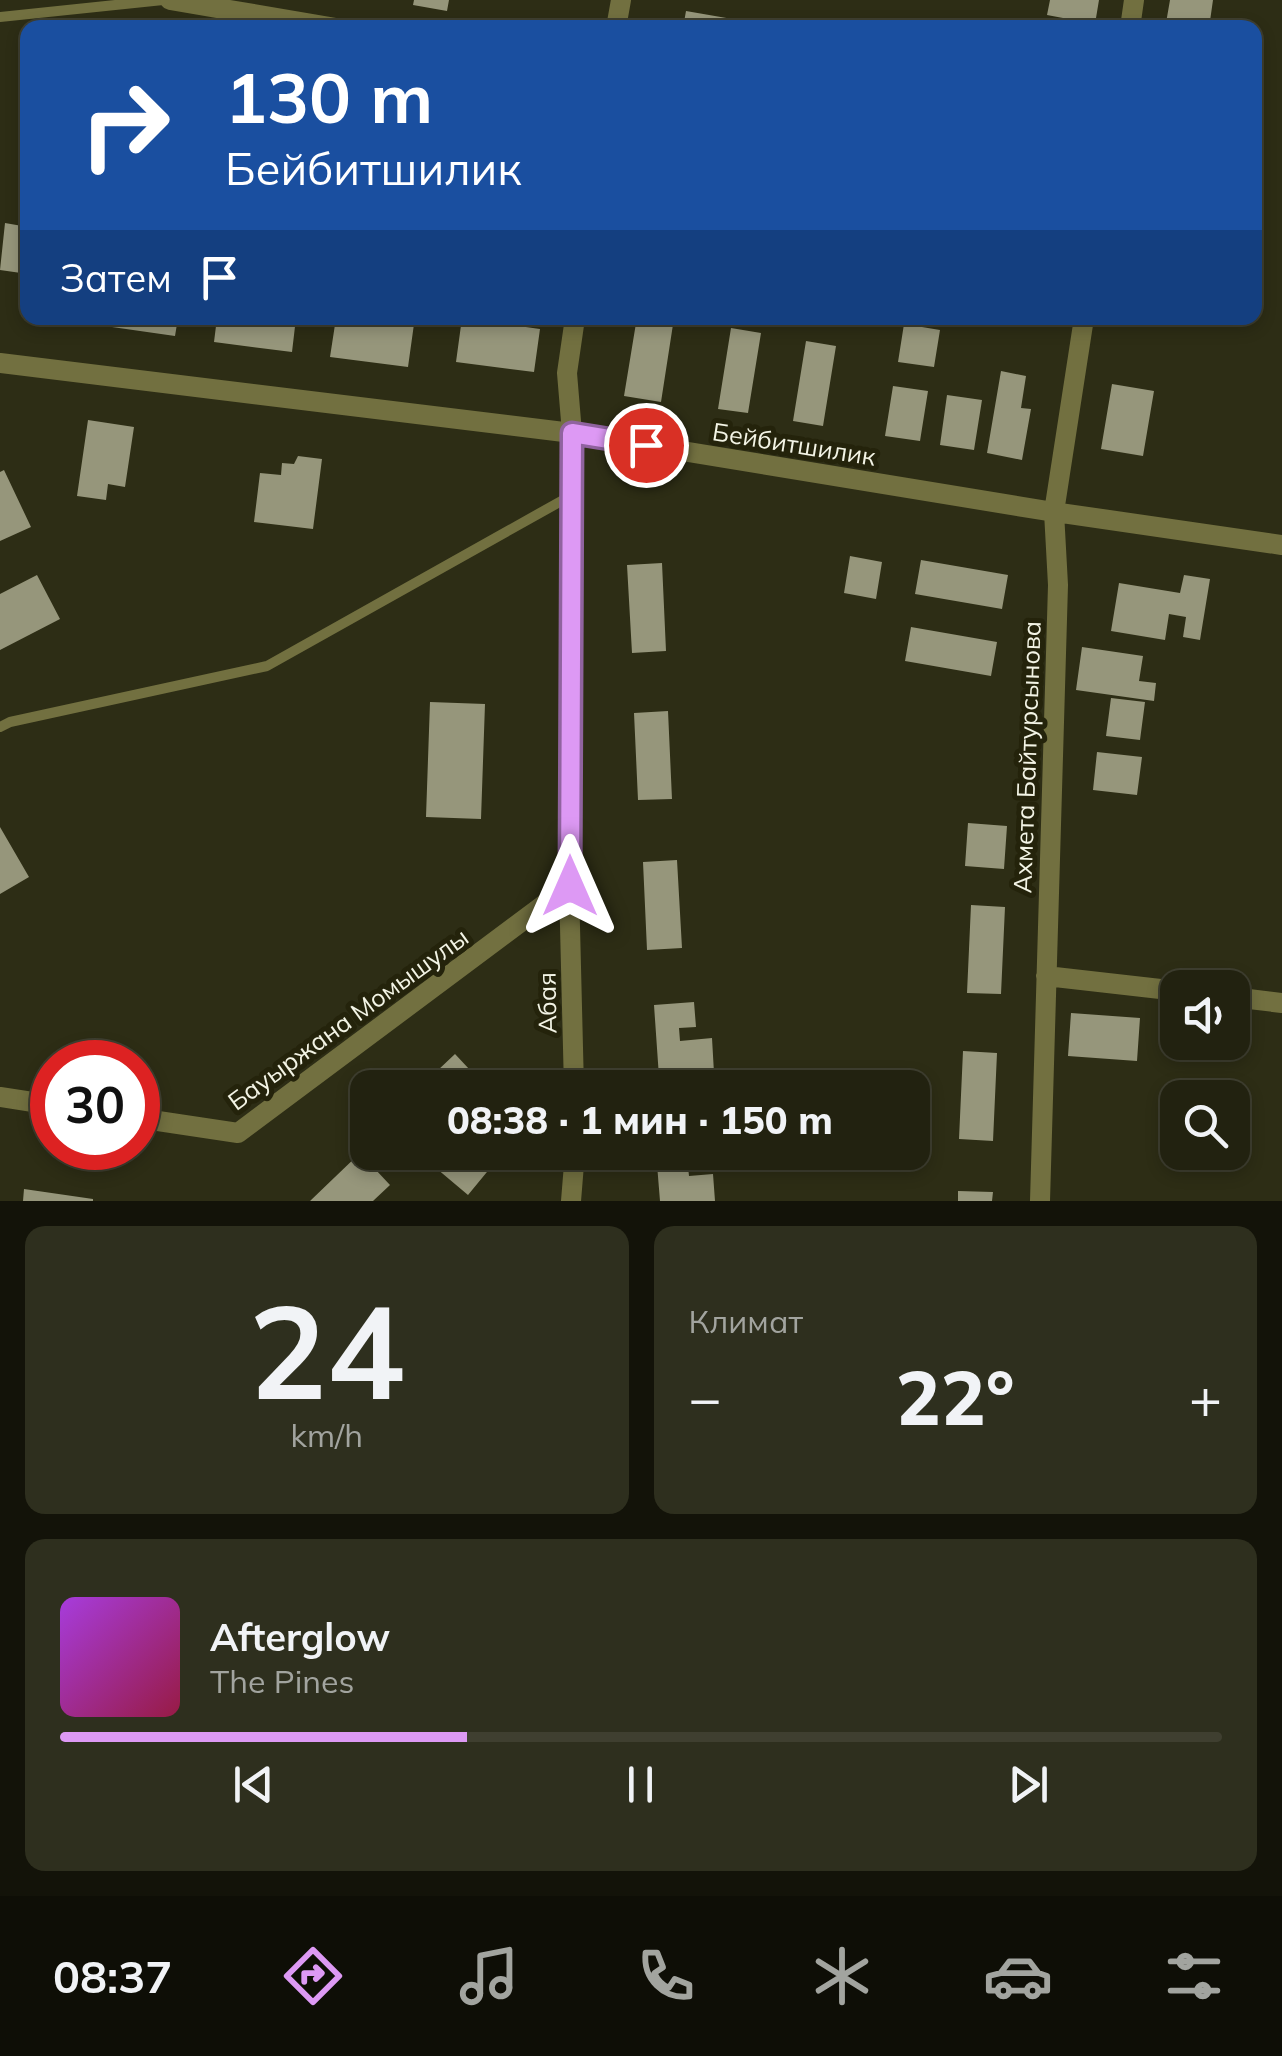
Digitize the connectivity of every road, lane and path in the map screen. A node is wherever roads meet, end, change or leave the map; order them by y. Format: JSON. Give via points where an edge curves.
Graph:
{"nodes":[{"id":1,"x":167,"y":0,"type":"edge"},
{"id":2,"x":0,"y":17,"type":"edge"},
{"id":3,"x":288,"y":20,"type":"edge"},
{"id":4,"x":573,"y":325,"type":"edge"},
{"id":5,"x":1083,"y":325,"type":"edge"},
{"id":6,"x":0,"y":362,"type":"edge"},
{"id":7,"x":572,"y":433,"type":"junction"},
{"id":8,"x":572,"y":495,"type":"junction"},
{"id":9,"x":1054,"y":512,"type":"junction"},
{"id":10,"x":1282,"y":545,"type":"edge"},
{"id":11,"x":0,"y":727,"type":"edge"},
{"id":12,"x":570,"y":886,"type":"junction"},
{"id":13,"x":1046,"y":976,"type":"junction"},
{"id":14,"x":1160,"y":989,"type":"edge"},
{"id":15,"x":1250,"y":999,"type":"edge"},
{"id":16,"x":1282,"y":1003,"type":"edge"},
{"id":17,"x":574,"y":1070,"type":"edge"},
{"id":18,"x":0,"y":1097,"type":"edge"},
{"id":19,"x":30,"y":1102,"type":"edge"},
{"id":20,"x":160,"y":1121,"type":"edge"},
{"id":21,"x":574,"y":1170,"type":"edge"},
{"id":22,"x":571,"y":1201,"type":"edge"},
{"id":23,"x":1040,"y":1201,"type":"edge"}],
"edges":[{"from":1,"to":2,"type":"lane"},
{"from":1,"to":3,"type":"street"},
{"from":4,"to":7,"type":"street","name":"Абая","via":[[567,373]]},
{"from":5,"to":9,"type":"street","name":"Ахмета Байтурсынова"},
{"from":6,"to":7,"type":"street","name":"Бейбитшилик"},
{"from":7,"to":8,"type":"street","name":"Абая"},
{"from":7,"to":9,"type":"street","name":"Бейбитшилик"},
{"from":8,"to":11,"type":"lane","via":[[267,666]]},
{"from":8,"to":12,"type":"street","name":"Абая"},
{"from":9,"to":10,"type":"street","name":"Бейбитшилик"},
{"from":9,"to":13,"type":"street","name":"Ахмета Байтурсынова","via":[[1058,585]]},
{"from":12,"to":17,"type":"street","name":"Абая"},
{"from":12,"to":20,"type":"street","name":"Бауыржана Момышулы","via":[[238,1133]]},
{"from":13,"to":14,"type":"street"},
{"from":13,"to":23,"type":"street","name":"Ахмета Байтурсынова"},
{"from":15,"to":16,"type":"street"},
{"from":18,"to":19,"type":"street"},
{"from":21,"to":22,"type":"street"}]}
